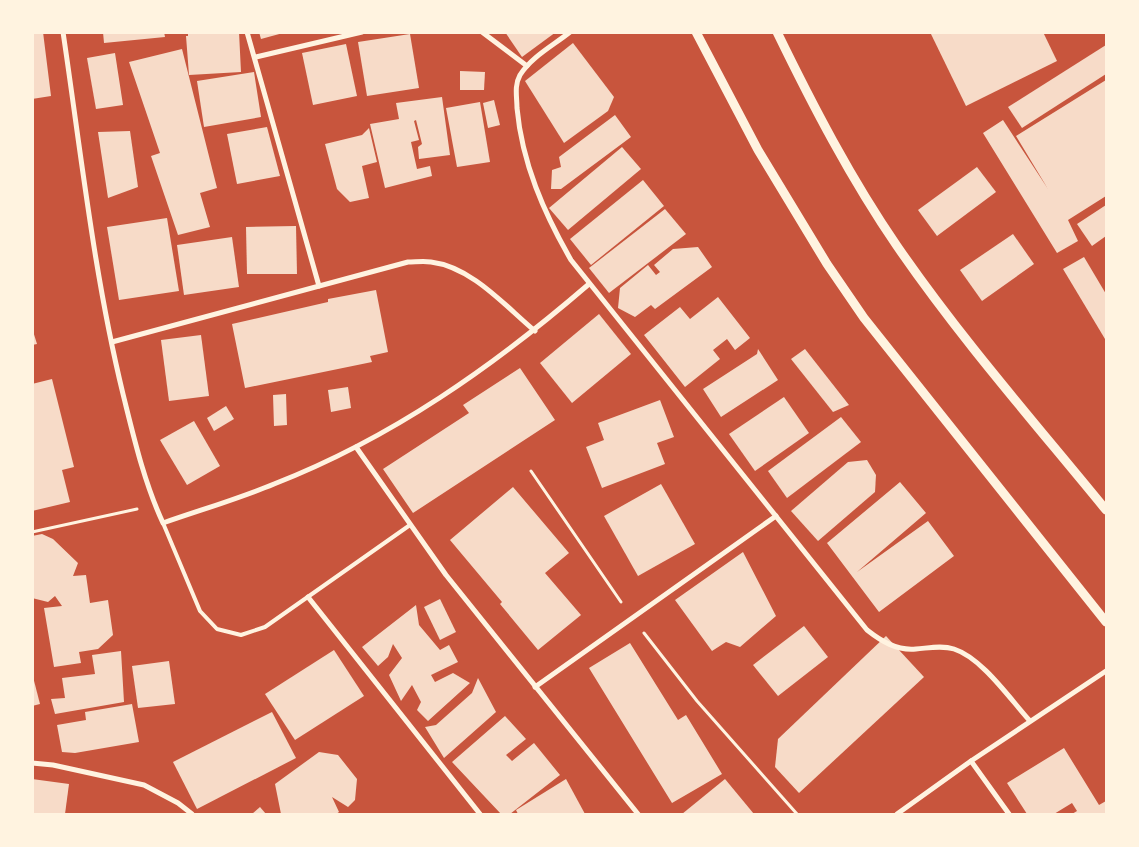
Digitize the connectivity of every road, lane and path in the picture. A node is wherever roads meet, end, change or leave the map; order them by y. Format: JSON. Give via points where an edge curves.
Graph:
{"nodes":[{"id":1,"x":63,"y":32,"type":"edge"},
{"id":2,"x":247,"y":32,"type":"edge"},
{"id":3,"x":362,"y":32,"type":"edge"},
{"id":4,"x":482,"y":32,"type":"edge"},
{"id":5,"x":570,"y":32,"type":"edge"},
{"id":6,"x":696,"y":32,"type":"edge"},
{"id":7,"x":777,"y":32,"type":"edge"},
{"id":8,"x":256,"y":57,"type":"junction"},
{"id":9,"x":527,"y":66,"type":"junction"},
{"id":10,"x":589,"y":284,"type":"junction"},
{"id":11,"x":319,"y":286,"type":"junction"},
{"id":12,"x":535,"y":331,"type":"junction"},
{"id":13,"x":112,"y":342,"type":"junction"},
{"id":14,"x":356,"y":447,"type":"junction"},
{"id":15,"x":531,"y":471,"type":"dead end"},
{"id":16,"x":155,"y":506,"type":"junction"},
{"id":17,"x":1106,"y":510,"type":"edge"},
{"id":18,"x":776,"y":516,"type":"junction"},
{"id":19,"x":163,"y":523,"type":"junction"},
{"id":20,"x":410,"y":524,"type":"junction"},
{"id":21,"x":32,"y":532,"type":"edge"},
{"id":22,"x":308,"y":597,"type":"junction"},
{"id":23,"x":632,"y":618,"type":"junction"},
{"id":24,"x":1106,"y":622,"type":"edge"},
{"id":25,"x":1106,"y":671,"type":"edge"},
{"id":26,"x":535,"y":686,"type":"junction"},
{"id":27,"x":1030,"y":721,"type":"junction"},
{"id":28,"x":971,"y":761,"type":"junction"},
{"id":29,"x":32,"y":763,"type":"edge"},
{"id":30,"x":192,"y":814,"type":"edge"},
{"id":31,"x":480,"y":814,"type":"edge"},
{"id":32,"x":638,"y":814,"type":"edge"},
{"id":33,"x":797,"y":814,"type":"edge"},
{"id":34,"x":897,"y":814,"type":"edge"},
{"id":35,"x":1009,"y":814,"type":"edge"}],
"edges":[{"from":1,"to":13,"type":"street","via":[[100,285]]},
{"from":2,"to":8,"type":"street"},
{"from":3,"to":8,"type":"street"},
{"from":4,"to":9,"type":"street"},
{"from":5,"to":9,"type":"street"},
{"from":6,"to":24,"type":"street","via":[[763,158],[864,318]]},
{"from":7,"to":17,"type":"street","via":[[845,162],[897,246],[960,332]]},
{"from":8,"to":11,"type":"street"},
{"from":9,"to":10,"type":"street","via":[[516,86],[522,140],[532,176],[556,233]]},
{"from":10,"to":12,"type":"street"},
{"from":10,"to":18,"type":"street"},
{"from":11,"to":12,"type":"street","via":[[408,262],[431,262],[454,268],[474,279]]},
{"from":11,"to":13,"type":"street"},
{"from":12,"to":14,"type":"street","via":[[419,413]]},
{"from":13,"to":16,"type":"street","via":[[143,473]]},
{"from":14,"to":19,"type":"street","via":[[275,484]]},
{"from":14,"to":20,"type":"street"},
{"from":15,"to":23,"type":"path"},
{"from":16,"to":19,"type":"street"},
{"from":16,"to":21,"type":"path"},
{"from":18,"to":23,"type":"street"},
{"from":18,"to":27,"type":"street","via":[[866,630],[897,647],[954,649],[973,658]]},
{"from":19,"to":22,"type":"lane","via":[[200,611],[217,629],[242,635],[265,628]]},
{"from":20,"to":22,"type":"lane"},
{"from":20,"to":26,"type":"street","via":[[446,575]]},
{"from":22,"to":31,"type":"street"},
{"from":23,"to":26,"type":"street"},
{"from":23,"to":33,"type":"path","via":[[697,700]]},
{"from":25,"to":27,"type":"street"},
{"from":26,"to":32,"type":"street"},
{"from":27,"to":28,"type":"street"},
{"from":28,"to":34,"type":"street"},
{"from":28,"to":35,"type":"street"},
{"from":29,"to":30,"type":"street","via":[[144,786]]}]}
